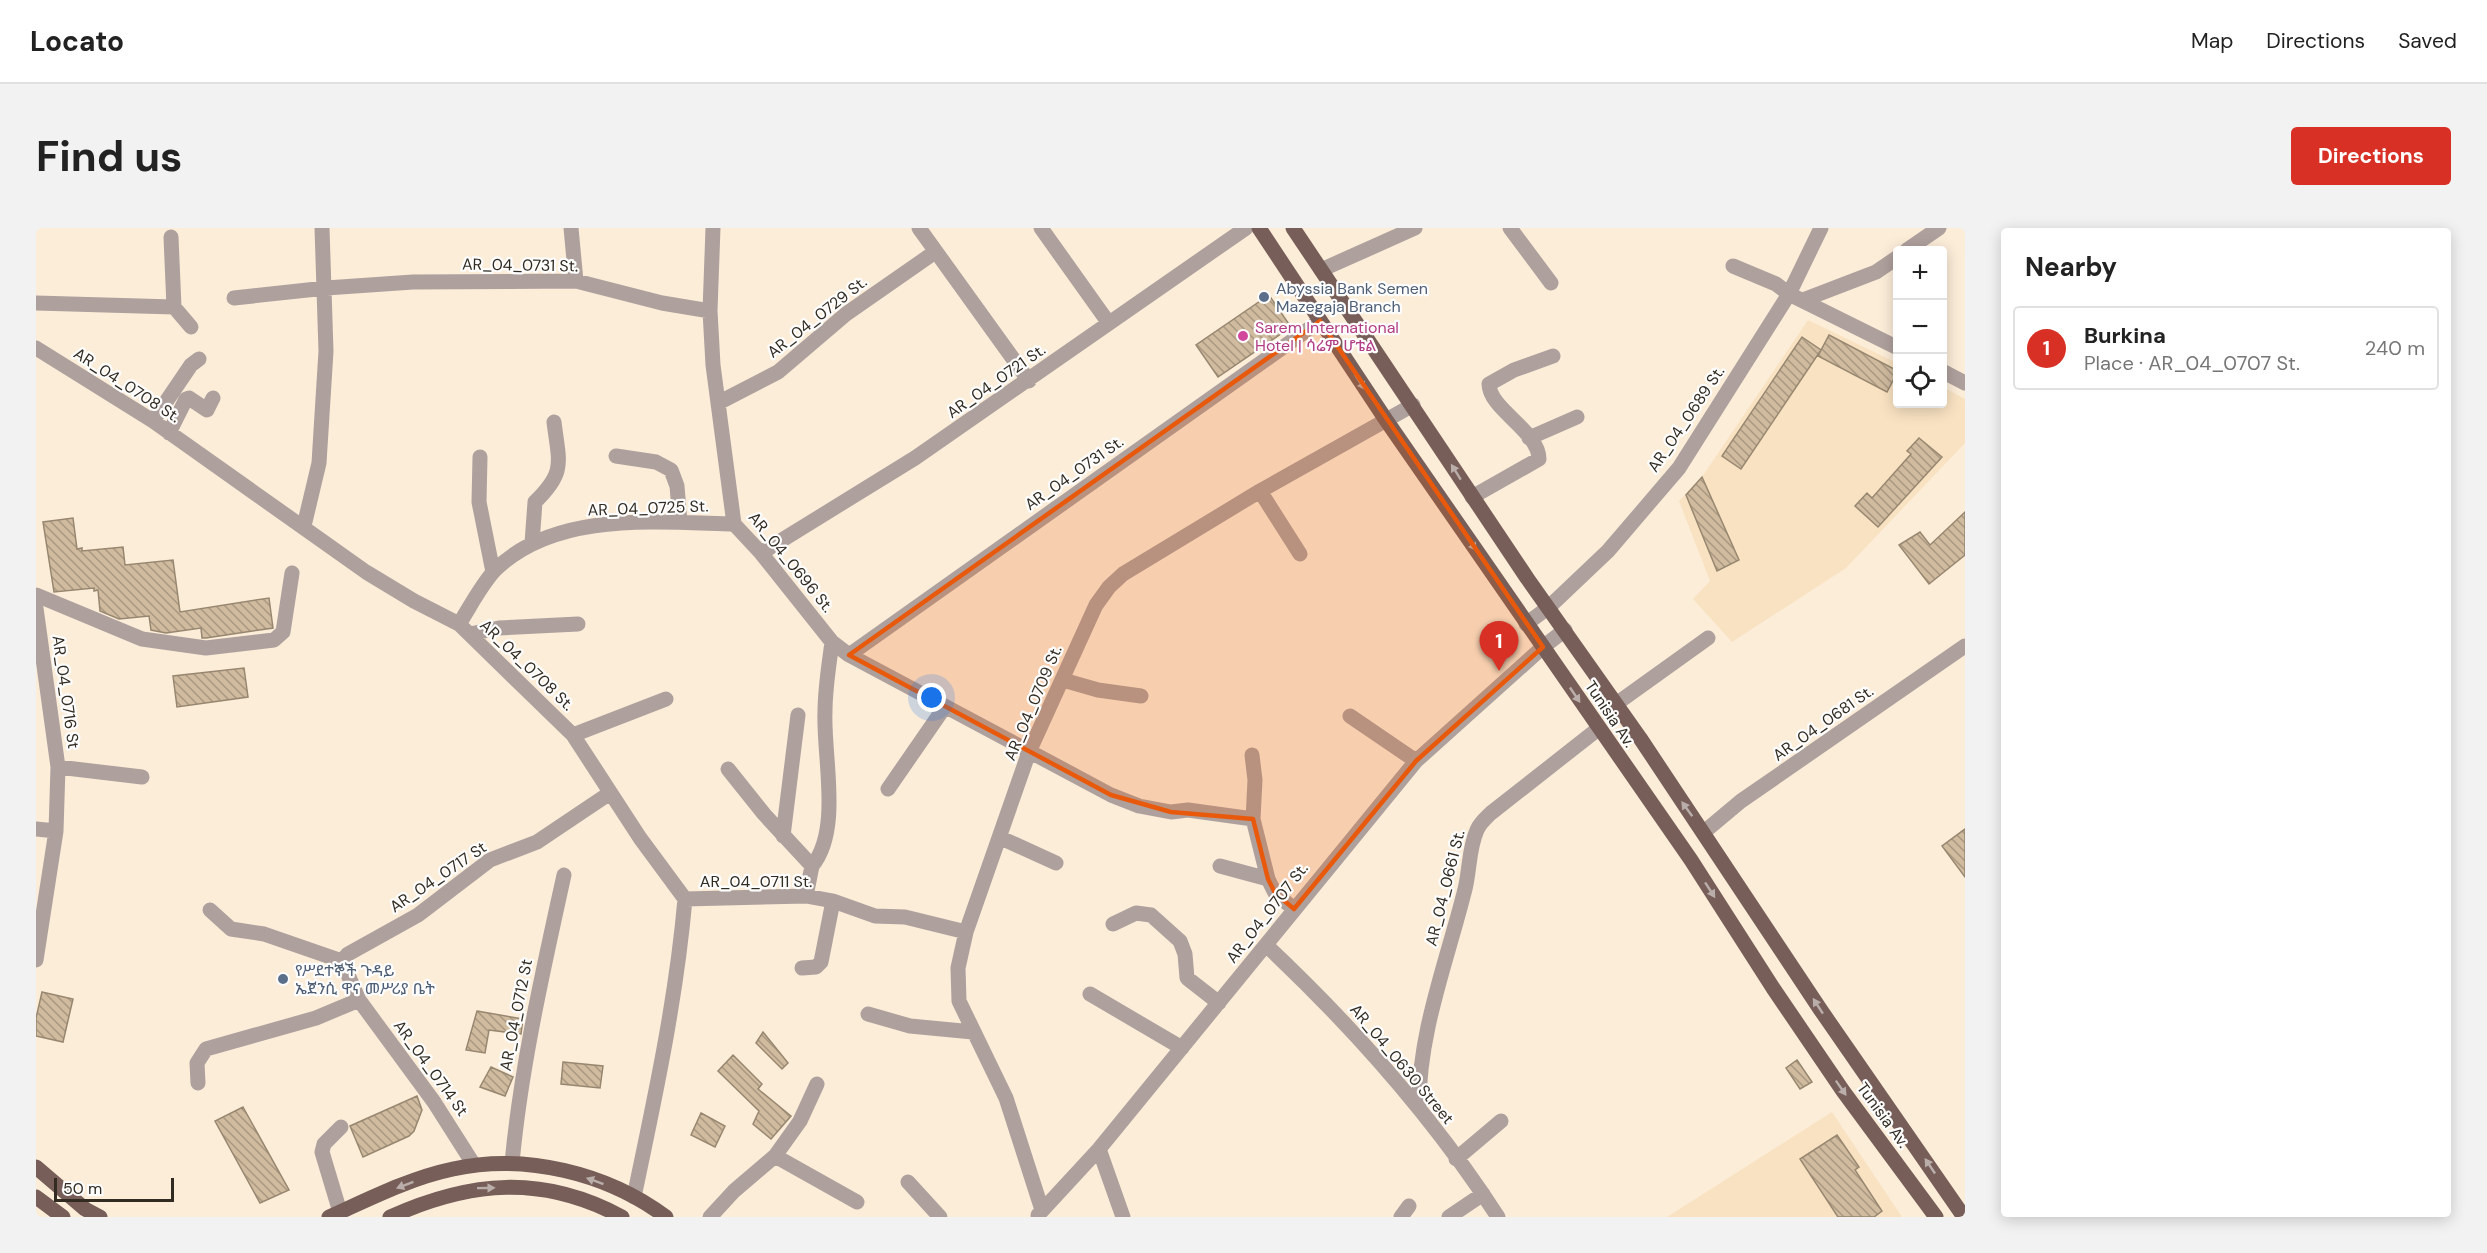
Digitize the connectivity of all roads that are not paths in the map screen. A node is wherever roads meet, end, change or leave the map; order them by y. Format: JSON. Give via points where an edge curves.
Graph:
{"nodes":[{"id":1,"x":322,"y":228,"type":"edge"},
{"id":2,"x":571,"y":228,"type":"edge"},
{"id":3,"x":713,"y":228,"type":"edge"},
{"id":4,"x":920,"y":228,"type":"edge"},
{"id":5,"x":1041,"y":228,"type":"edge"},
{"id":6,"x":1246,"y":228,"type":"edge"},
{"id":7,"x":1259,"y":228,"type":"edge"},
{"id":8,"x":1293,"y":228,"type":"edge"},
{"id":9,"x":1415,"y":228,"type":"edge"},
{"id":10,"x":1510,"y":228,"type":"edge"},
{"id":11,"x":1821,"y":228,"type":"edge"},
{"id":12,"x":1939,"y":228,"type":"edge"},
{"id":13,"x":171,"y":237,"type":"dead end"},
{"id":14,"x":1913,"y":246,"type":"edge"},
{"id":15,"x":935,"y":252,"type":"junction"},
{"id":16,"x":1893,"y":260,"type":"edge"},
{"id":17,"x":1733,"y":266,"type":"dead end"},
{"id":18,"x":1321,"y":270,"type":"junction"},
{"id":19,"x":576,"y":281,"type":"junction"},
{"id":20,"x":1551,"y":283,"type":"dead end"},
{"id":21,"x":326,"y":288,"type":"junction"},
{"id":22,"x":1796,"y":297,"type":"junction"},
{"id":23,"x":234,"y":298,"type":"dead end"},
{"id":24,"x":36,"y":303,"type":"edge"},
{"id":25,"x":174,"y":307,"type":"junction"},
{"id":26,"x":710,"y":311,"type":"junction"},
{"id":27,"x":1320,"y":321,"type":"junction"},
{"id":28,"x":1108,"y":322,"type":"junction"},
{"id":29,"x":191,"y":327,"type":"dead end"},
{"id":30,"x":1893,"y":346,"type":"edge"},
{"id":31,"x":36,"y":348,"type":"edge"},
{"id":32,"x":1553,"y":356,"type":"dead end"},
{"id":33,"x":199,"y":358,"type":"dead end"},
{"id":34,"x":1947,"y":374,"type":"edge"},
{"id":35,"x":1029,"y":381,"type":"junction"},
{"id":36,"x":1965,"y":383,"type":"edge"},
{"id":37,"x":213,"y":398,"type":"dead end"},
{"id":38,"x":718,"y":403,"type":"junction"},
{"id":39,"x":1413,"y":405,"type":"junction"},
{"id":40,"x":1577,"y":417,"type":"dead end"},
{"id":41,"x":1386,"y":420,"type":"junction"},
{"id":42,"x":153,"y":421,"type":"junction"},
{"id":43,"x":554,"y":422,"type":"dead end"},
{"id":44,"x":169,"y":433,"type":"junction"},
{"id":45,"x":1529,"y":438,"type":"junction"},
{"id":46,"x":616,"y":456,"type":"dead end"},
{"id":47,"x":480,"y":457,"type":"dead end"},
{"id":48,"x":1260,"y":491,"type":"junction"},
{"id":49,"x":1472,"y":497,"type":"junction"},
{"id":50,"x":680,"y":522,"type":"junction"},
{"id":51,"x":734,"y":524,"type":"junction"},
{"id":52,"x":304,"y":526,"type":"junction"},
{"id":53,"x":532,"y":543,"type":"junction"},
{"id":54,"x":761,"y":553,"type":"junction"},
{"id":55,"x":1300,"y":554,"type":"dead end"},
{"id":56,"x":493,"y":572,"type":"junction"},
{"id":57,"x":292,"y":573,"type":"dead end"},
{"id":58,"x":36,"y":595,"type":"edge"},
{"id":59,"x":1549,"y":607,"type":"junction"},
{"id":60,"x":36,"y":608,"type":"edge"},
{"id":61,"x":578,"y":624,"type":"dead end"},
{"id":62,"x":1526,"y":624,"type":"junction"},
{"id":63,"x":465,"y":629,"type":"junction"},
{"id":64,"x":1565,"y":630,"type":"junction"},
{"id":65,"x":1708,"y":638,"type":"dead end"},
{"id":66,"x":832,"y":642,"type":"junction"},
{"id":67,"x":1965,"y":646,"type":"edge"},
{"id":68,"x":1542,"y":647,"type":"junction"},
{"id":69,"x":849,"y":655,"type":"junction"},
{"id":70,"x":1063,"y":680,"type":"junction"},
{"id":71,"x":1141,"y":696,"type":"dead end"},
{"id":72,"x":666,"y":699,"type":"dead end"},
{"id":73,"x":1616,"y":704,"type":"junction"},
{"id":74,"x":944,"y":708,"type":"junction"},
{"id":75,"x":798,"y":715,"type":"dead end"},
{"id":76,"x":1350,"y":716,"type":"dead end"},
{"id":77,"x":1598,"y":729,"type":"junction"},
{"id":78,"x":573,"y":735,"type":"junction"},
{"id":79,"x":1029,"y":752,"type":"junction"},
{"id":80,"x":1252,"y":755,"type":"dead end"},
{"id":81,"x":1416,"y":761,"type":"junction"},
{"id":82,"x":58,"y":767,"type":"junction"},
{"id":83,"x":728,"y":769,"type":"dead end"},
{"id":84,"x":142,"y":777,"type":"dead end"},
{"id":85,"x":888,"y":789,"type":"dead end"},
{"id":86,"x":610,"y":793,"type":"junction"},
{"id":87,"x":1253,"y":819,"type":"junction"},
{"id":88,"x":36,"y":829,"type":"edge"},
{"id":89,"x":56,"y":831,"type":"junction"},
{"id":90,"x":1704,"y":832,"type":"junction"},
{"id":91,"x":783,"y":836,"type":"junction"},
{"id":92,"x":1001,"y":838,"type":"junction"},
{"id":93,"x":1056,"y":863,"type":"dead end"},
{"id":94,"x":812,"y":866,"type":"junction"},
{"id":95,"x":1220,"y":866,"type":"dead end"},
{"id":96,"x":564,"y":875,"type":"dead end"},
{"id":97,"x":1268,"y":879,"type":"junction"},
{"id":98,"x":806,"y":896,"type":"junction"},
{"id":99,"x":685,"y":899,"type":"junction"},
{"id":100,"x":833,"y":901,"type":"junction"},
{"id":101,"x":1294,"y":909,"type":"junction"},
{"id":102,"x":210,"y":910,"type":"dead end"},
{"id":103,"x":1113,"y":924,"type":"dead end"},
{"id":104,"x":966,"y":932,"type":"junction"},
{"id":105,"x":1266,"y":945,"type":"junction"},
{"id":106,"x":345,"y":957,"type":"junction"},
{"id":107,"x":36,"y":960,"type":"edge"},
{"id":108,"x":802,"y":968,"type":"dead end"},
{"id":109,"x":1090,"y":994,"type":"dead end"},
{"id":110,"x":359,"y":1000,"type":"junction"},
{"id":111,"x":1219,"y":1003,"type":"junction"},
{"id":112,"x":868,"y":1014,"type":"dead end"},
{"id":113,"x":973,"y":1032,"type":"junction"},
{"id":114,"x":1182,"y":1048,"type":"junction"},
{"id":115,"x":198,"y":1083,"type":"dead end"},
{"id":116,"x":817,"y":1084,"type":"dead end"},
{"id":117,"x":1419,"y":1108,"type":"junction"},
{"id":118,"x":1501,"y":1121,"type":"dead end"},
{"id":119,"x":341,"y":1128,"type":"dead end"},
{"id":120,"x":1099,"y":1149,"type":"junction"},
{"id":121,"x":775,"y":1156,"type":"junction"},
{"id":122,"x":1456,"y":1159,"type":"junction"},
{"id":123,"x":512,"y":1163,"type":"junction"},
{"id":124,"x":474,"y":1165,"type":"junction"},
{"id":125,"x":36,"y":1167,"type":"edge"},
{"id":126,"x":908,"y":1182,"type":"dead end"},
{"id":127,"x":1483,"y":1194,"type":"junction"},
{"id":128,"x":36,"y":1197,"type":"edge"},
{"id":129,"x":634,"y":1197,"type":"junction"},
{"id":130,"x":857,"y":1202,"type":"dead end"},
{"id":131,"x":1039,"y":1214,"type":"edge"},
{"id":132,"x":335,"y":1215,"type":"edge"},
{"id":133,"x":1964,"y":1215,"type":"edge"},
{"id":134,"x":63,"y":1217,"type":"edge"},
{"id":135,"x":100,"y":1217,"type":"edge"},
{"id":136,"x":390,"y":1217,"type":"edge"},
{"id":137,"x":622,"y":1217,"type":"edge"},
{"id":138,"x":666,"y":1217,"type":"edge"},
{"id":139,"x":710,"y":1217,"type":"edge"},
{"id":140,"x":940,"y":1217,"type":"edge"},
{"id":141,"x":1123,"y":1217,"type":"edge"},
{"id":142,"x":1449,"y":1217,"type":"edge"},
{"id":143,"x":1498,"y":1217,"type":"edge"},
{"id":144,"x":1936,"y":1217,"type":"edge"}],
"edges":[{"from":1,"to":21,"type":"street"},
{"from":2,"to":19,"type":"street"},
{"from":3,"to":26,"type":"street","name":"AR_04_0696 St."},
{"from":4,"to":15,"type":"street"},
{"from":5,"to":28,"type":"street"},
{"from":6,"to":28,"type":"street","name":"AR_04_0721 St."},
{"from":7,"to":27,"type":"main road","name":"Tunisia Av."},
{"from":8,"to":18,"type":"main road","name":"Tunisia Av."},
{"from":9,"to":18,"type":"street"},
{"from":10,"to":20,"type":"street"},
{"from":11,"to":22,"type":"street","name":"AR_04_0689 St."},
{"from":12,"to":14,"type":"street"},
{"from":13,"to":25,"type":"street"},
{"from":15,"to":35,"type":"street"},
{"from":15,"to":38,"type":"street","name":"AR_04_0729 St.","via":[[846,314],[778,372]]},
{"from":16,"to":22,"type":"street","via":[[1876,272]]},
{"from":17,"to":22,"type":"street"},
{"from":18,"to":39,"type":"main road","name":"Tunisia Av."},
{"from":19,"to":21,"type":"street","name":"AR_04_0731 St.","via":[[413,282]]},
{"from":19,"to":26,"type":"street","name":"AR_04_0731 St."},
{"from":21,"to":23,"type":"street","name":"AR_04_0731 St."},
{"from":21,"to":52,"type":"street","via":[[319,463]]},
{"from":22,"to":30,"type":"street"},
{"from":22,"to":59,"type":"street","name":"AR_04_0689 St.","via":[[1679,468],[1608,551]]},
{"from":24,"to":25,"type":"street"},
{"from":25,"to":29,"type":"street"},
{"from":26,"to":38,"type":"street","name":"AR_04_0696 St."},
{"from":27,"to":41,"type":"main road","name":"Tunisia Av.","one_way":true},
{"from":27,"to":69,"type":"street","name":"AR_04_0731 St."},
{"from":28,"to":35,"type":"street","name":"AR_04_0721 St."},
{"from":31,"to":42,"type":"street","name":"AR_04_0708 St."},
{"from":32,"to":45,"type":"street","via":[[1514,370],[1488,387]]},
{"from":33,"to":42,"type":"street"},
{"from":34,"to":36,"type":"street"},
{"from":35,"to":54,"type":"street","name":"AR_04_0721 St.","via":[[915,458]]},
{"from":37,"to":44,"type":"street","via":[[207,410],[186,399]]},
{"from":38,"to":51,"type":"street","name":"AR_04_0696 St."},
{"from":39,"to":41,"type":"street","name":"AR_04_0709 St."},
{"from":49,"to":39,"type":"main road","name":"Tunisia Av.","one_way":true},
{"from":40,"to":45,"type":"street"},
{"from":41,"to":48,"type":"street","name":"AR_04_0709 St."},
{"from":41,"to":62,"type":"main road","name":"Tunisia Av.","one_way":true},
{"from":42,"to":44,"type":"street","name":"AR_04_0708 St."},
{"from":43,"to":53,"type":"street","via":[[557,472],[553,485],[535,502]]},
{"from":44,"to":52,"type":"street","name":"AR_04_0708 St."},
{"from":45,"to":49,"type":"street","via":[[1539,453],[1535,462]]},
{"from":46,"to":50,"type":"street","via":[[656,462],[671,470],[677,486]]},
{"from":47,"to":56,"type":"street","via":[[479,502]]},
{"from":48,"to":55,"type":"street"},
{"from":48,"to":70,"type":"street","name":"AR_04_0709 St.","via":[[1123,574],[1109,587],[1096,605]]},
{"from":49,"to":59,"type":"main road","name":"Tunisia Av."},
{"from":50,"to":51,"type":"street","name":"AR_04_0725 St."},
{"from":50,"to":53,"type":"street","name":"AR_04_0725 St.","via":[[570,530]]},
{"from":51,"to":54,"type":"street","name":"AR_04_0696 St."},
{"from":52,"to":63,"type":"street","name":"AR_04_0708 St.","via":[[366,572]]},
{"from":53,"to":56,"type":"street","name":"AR_04_0725 St."},
{"from":54,"to":66,"type":"street","name":"AR_04_0696 St."},
{"from":56,"to":63,"type":"street","name":"AR_04_0725 St."},
{"from":57,"to":58,"type":"street","name":"AR_04_0716 St","via":[[287,620],[283,632],[274,640],[206,648],[142,639]]},
{"from":59,"to":62,"type":"street","name":"AR_04_0689 St."},
{"from":59,"to":64,"type":"main road","name":"Tunisia Av."},
{"from":60,"to":82,"type":"street","name":"AR_04_0716 St"},
{"from":61,"to":63,"type":"street"},
{"from":62,"to":68,"type":"main road","name":"Tunisia Av."},
{"from":63,"to":78,"type":"street","name":"AR_04_0708 St."},
{"from":64,"to":68,"type":"street","name":"AR_04_0707 St."},
{"from":64,"to":73,"type":"main road","name":"Tunisia Av."},
{"from":65,"to":73,"type":"street"},
{"from":66,"to":69,"type":"street","name":"AR_04_0696 St."},
{"from":66,"to":94,"type":"street","via":[[825,709],[829,794],[823,849]]},
{"from":67,"to":90,"type":"street","name":"AR_04_0681 St.","via":[[1741,801]]},
{"from":68,"to":77,"type":"main road","name":"Tunisia Av.","one_way":true},
{"from":68,"to":81,"type":"street","name":"AR_04_0707 St."},
{"from":69,"to":74,"type":"street","name":"AR_04_0696 St."},
{"from":70,"to":71,"type":"street"},
{"from":70,"to":79,"type":"street","name":"AR_04_0709 St."},
{"from":72,"to":78,"type":"street"},
{"from":90,"to":73,"type":"main road","name":"Tunisia Av.","one_way":true},
{"from":74,"to":79,"type":"street","name":"AR_04_0696 St."},
{"from":74,"to":85,"type":"street"},
{"from":75,"to":91,"type":"street"},
{"from":76,"to":81,"type":"street"},
{"from":77,"to":117,"type":"street","name":"AR_04_0661 St.","via":[[1491,813],[1477,829],[1419,1070]]},
{"from":77,"to":144,"type":"main road","name":"Tunisia Av.","one_way":true,"via":[[1691,860],[1843,1090]]},
{"from":78,"to":86,"type":"street","name":"AR_04_0708 St."},
{"from":79,"to":87,"type":"street","name":"AR_04_0696 St.","via":[[1139,806]]},
{"from":79,"to":92,"type":"street","name":"AR_04_0709 St."},
{"from":80,"to":87,"type":"street"},
{"from":81,"to":101,"type":"street","name":"AR_04_0707 St."},
{"from":82,"to":84,"type":"street"},
{"from":82,"to":89,"type":"street","name":"AR_04_0716 St"},
{"from":83,"to":91,"type":"street"},
{"from":86,"to":99,"type":"street","name":"AR_04_0708 St."},
{"from":86,"to":106,"type":"street","name":"AR_04_0717 St","via":[[537,842],[490,860],[418,915]]},
{"from":87,"to":97,"type":"street"},
{"from":88,"to":89,"type":"street"},
{"from":89,"to":107,"type":"street","name":"AR_04_0716 St"},
{"from":133,"to":90,"type":"main road","name":"Tunisia Av.","one_way":true,"via":[[1846,1047]]},
{"from":91,"to":94,"type":"street"},
{"from":92,"to":93,"type":"street"},
{"from":92,"to":104,"type":"street","name":"AR_04_0709 St."},
{"from":94,"to":98,"type":"street"},
{"from":95,"to":97,"type":"street"},
{"from":96,"to":123,"type":"street","name":"AR_04_0712 St","via":[[531,1021]]},
{"from":97,"to":101,"type":"street","via":[[1275,893]]},
{"from":98,"to":99,"type":"street","name":"AR_04_0711 St."},
{"from":98,"to":100,"type":"street","name":"AR_04_0711 St."},
{"from":99,"to":129,"type":"street","via":[[679,970],[664,1058]]},
{"from":100,"to":104,"type":"street","name":"AR_04_0711 St.","via":[[875,915],[905,916]]},
{"from":100,"to":108,"type":"street","via":[[821,962],[816,967]]},
{"from":101,"to":105,"type":"street","name":"AR_04_0707 St."},
{"from":102,"to":106,"type":"street","via":[[231,929],[264,934]]},
{"from":103,"to":111,"type":"street","via":[[1136,913],[1151,915],[1180,941],[1188,978]]},
{"from":104,"to":113,"type":"street","name":"AR_04_0709 St.","via":[[957,986],[959,1001]]},
{"from":105,"to":111,"type":"street","name":"AR_04_0707 St."},
{"from":105,"to":117,"type":"street","name":"AR_04_0630 Street","via":[[1313,989]]},
{"from":106,"to":110,"type":"street","name":"AR_04_0714 St"},
{"from":109,"to":114,"type":"street"},
{"from":110,"to":115,"type":"street","via":[[316,1018],[206,1049],[197,1063]]},
{"from":110,"to":124,"type":"street","name":"AR_04_0714 St","via":[[434,1102]]},
{"from":111,"to":114,"type":"street","name":"AR_04_0707 St."},
{"from":112,"to":113,"type":"street","via":[[910,1026]]},
{"from":113,"to":131,"type":"street","name":"AR_04_0709 St.","via":[[1006,1098]]},
{"from":114,"to":120,"type":"street","name":"AR_04_0707 St."},
{"from":116,"to":121,"type":"street","via":[[803,1115]]},
{"from":117,"to":122,"type":"street","name":"AR_04_0630 Street"},
{"from":118,"to":122,"type":"street"},
{"from":119,"to":132,"type":"street","via":[[324,1144],[322,1152]]},
{"from":120,"to":131,"type":"street","name":"AR_04_0707 St."},
{"from":120,"to":141,"type":"street"},
{"from":121,"to":130,"type":"street"},
{"from":121,"to":139,"type":"street"},
{"from":122,"to":127,"type":"street","name":"AR_04_0630 Street"},
{"from":123,"to":124,"type":"main road"},
{"from":129,"to":123,"type":"main road","one_way":true,"via":[[574,1173]]},
{"from":124,"to":132,"type":"main road","one_way":true,"via":[[429,1176]]},
{"from":125,"to":135,"type":"main road"},
{"from":126,"to":140,"type":"street"},
{"from":127,"to":142,"type":"street"},
{"from":127,"to":143,"type":"street","name":"AR_04_0630 Street"},
{"from":128,"to":134,"type":"main road"},
{"from":129,"to":138,"type":"main road"},
{"from":136,"to":137,"type":"main road","one_way":true,"via":[[447,1195],[481,1188],[578,1197]]}]}
